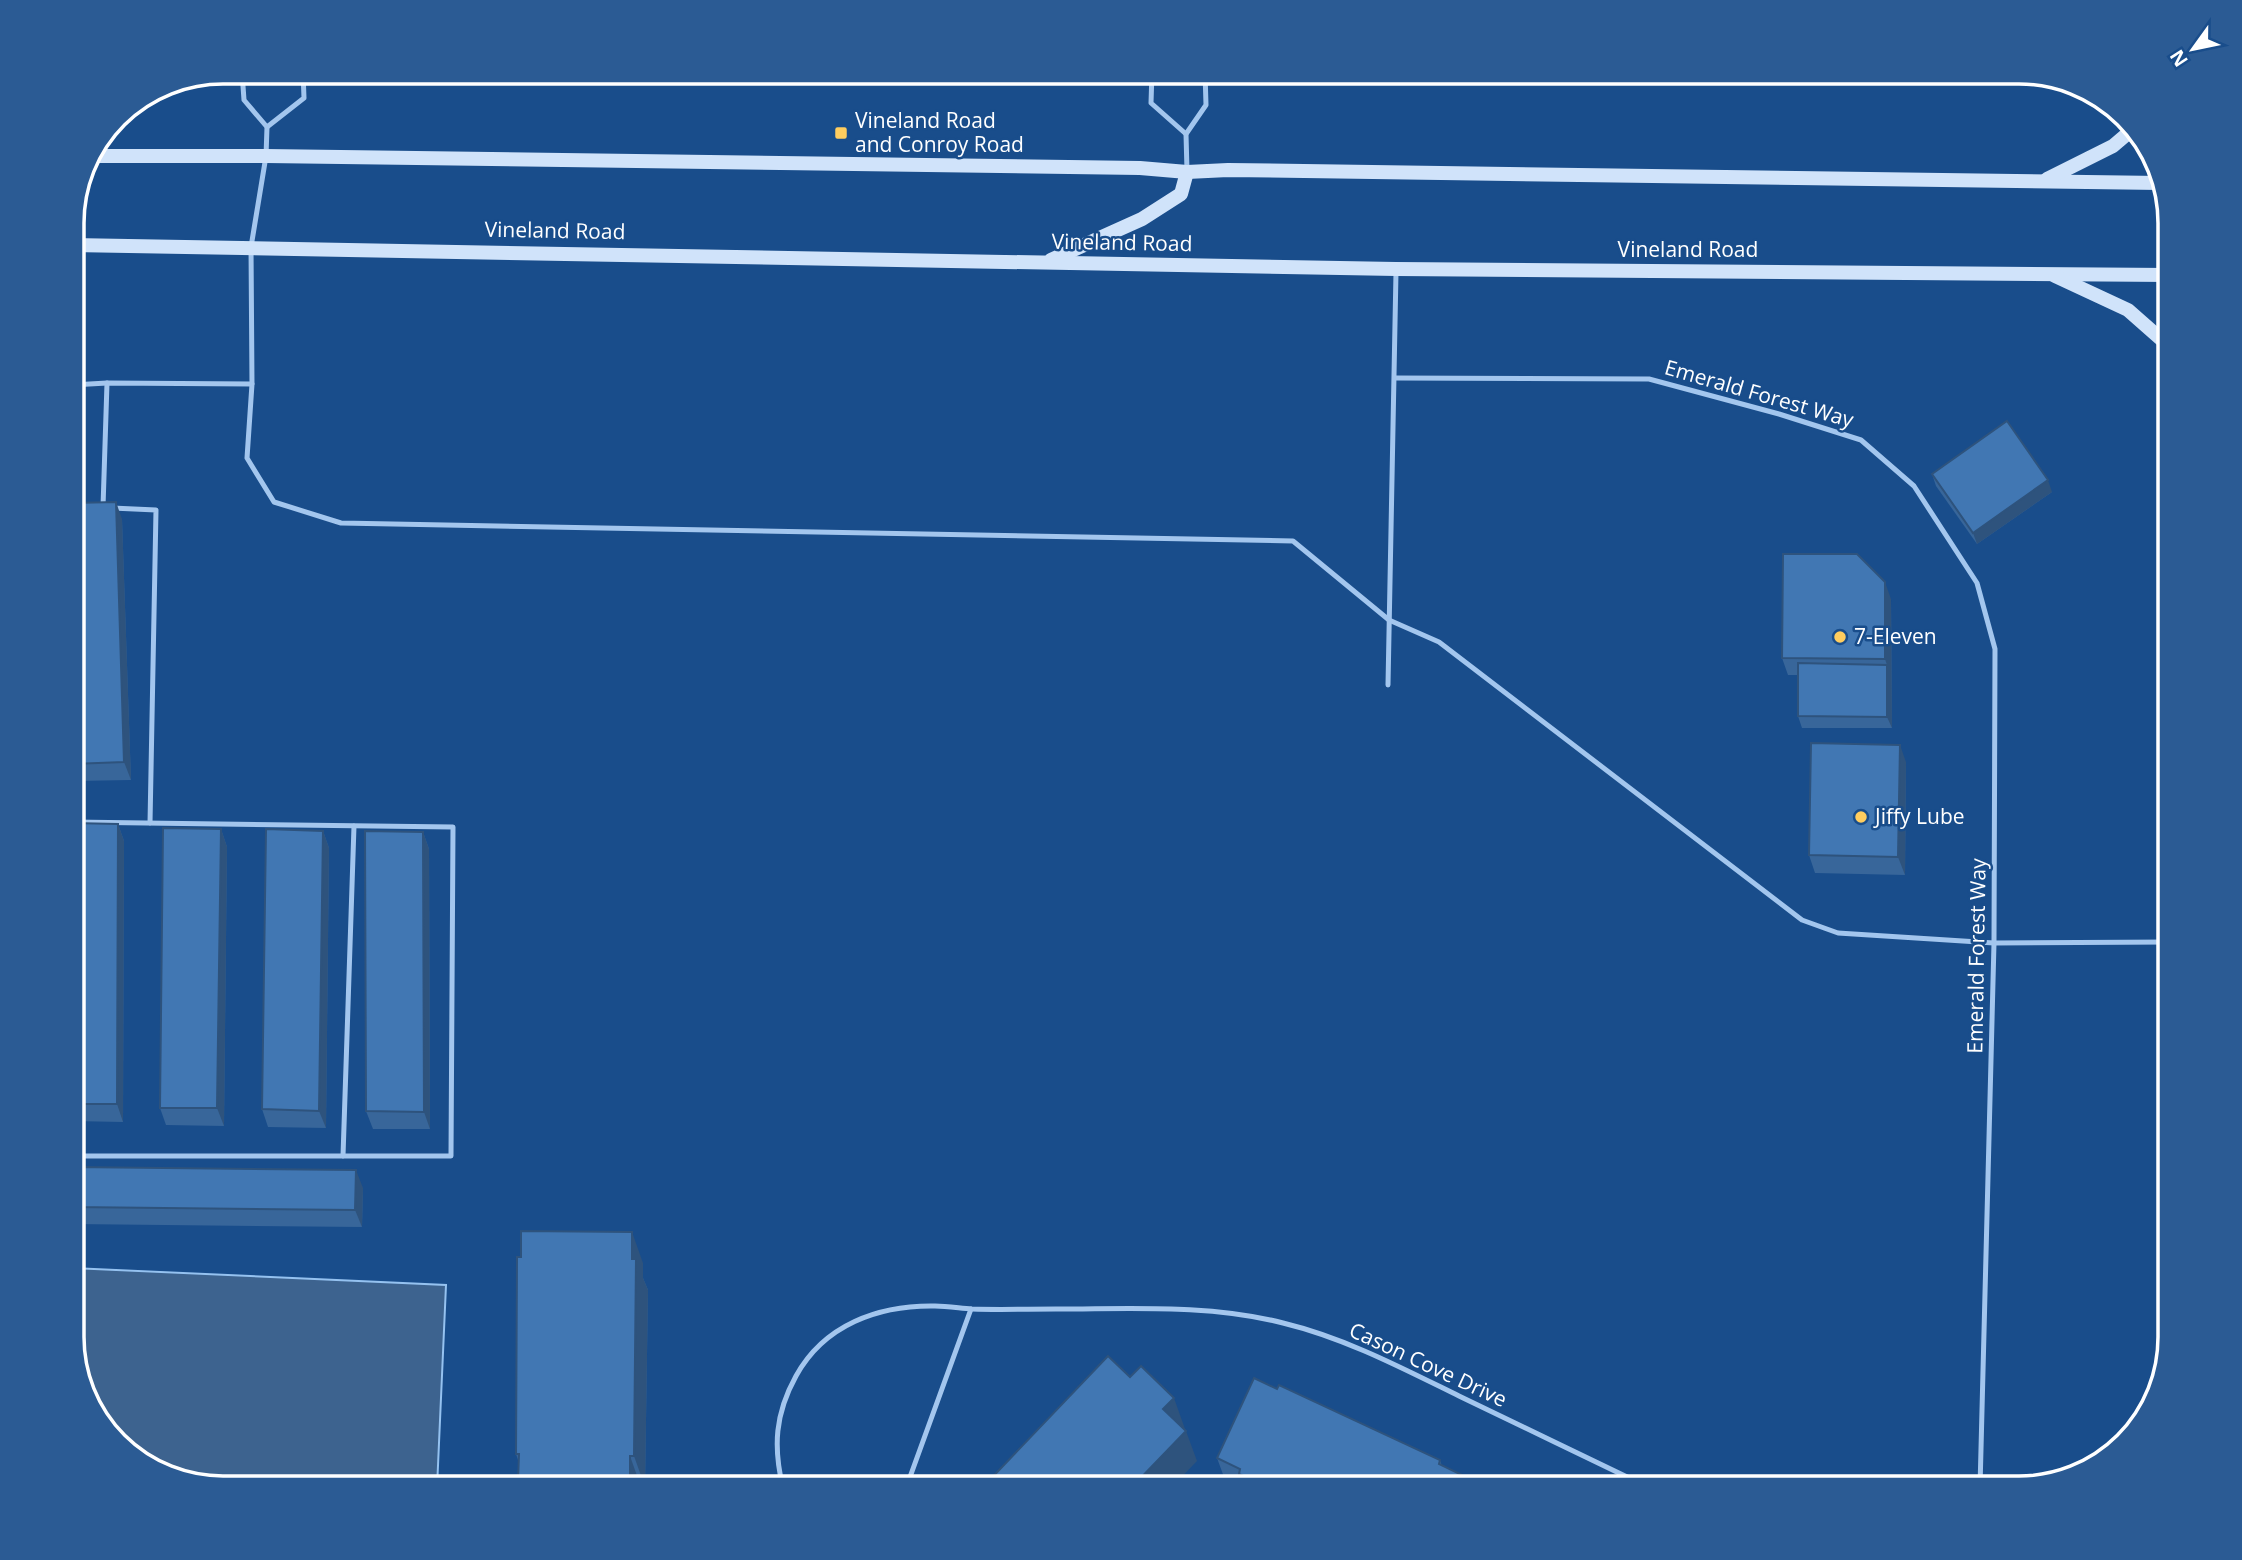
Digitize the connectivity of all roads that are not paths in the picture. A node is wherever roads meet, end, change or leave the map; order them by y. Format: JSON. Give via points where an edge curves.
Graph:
{"nodes":[{"id":1,"x":243,"y":84,"type":"edge"},
{"id":2,"x":303,"y":84,"type":"edge"},
{"id":3,"x":1152,"y":84,"type":"edge"},
{"id":4,"x":1205,"y":84,"type":"edge"},
{"id":5,"x":267,"y":127,"type":"junction"},
{"id":6,"x":1186,"y":134,"type":"junction"},
{"id":7,"x":2126,"y":135,"type":"edge"},
{"id":8,"x":101,"y":156,"type":"edge"},
{"id":9,"x":266,"y":156,"type":"junction"},
{"id":10,"x":1187,"y":172,"type":"junction"},
{"id":11,"x":2043,"y":181,"type":"junction"},
{"id":12,"x":2152,"y":183,"type":"edge"},
{"id":13,"x":84,"y":245,"type":"edge"},
{"id":14,"x":251,"y":247,"type":"junction"},
{"id":15,"x":1046,"y":262,"type":"junction"},
{"id":16,"x":1396,"y":269,"type":"junction"},
{"id":17,"x":2050,"y":274,"type":"junction"},
{"id":18,"x":2158,"y":275,"type":"edge"},
{"id":19,"x":2158,"y":337,"type":"edge"},
{"id":20,"x":1395,"y":378,"type":"junction"},
{"id":21,"x":107,"y":383,"type":"junction"},
{"id":22,"x":84,"y":384,"type":"edge"},
{"id":23,"x":252,"y":384,"type":"junction"},
{"id":24,"x":92,"y":508,"type":"edge"},
{"id":25,"x":103,"y":508,"type":"junction"},
{"id":26,"x":1389,"y":620,"type":"junction"},
{"id":27,"x":1388,"y":685,"type":"dead end"},
{"id":28,"x":84,"y":822,"type":"edge"},
{"id":29,"x":150,"y":823,"type":"junction"},
{"id":30,"x":354,"y":826,"type":"junction"},
{"id":31,"x":2158,"y":942,"type":"edge"},
{"id":32,"x":1994,"y":943,"type":"junction"},
{"id":33,"x":84,"y":1156,"type":"edge"},
{"id":34,"x":343,"y":1156,"type":"junction"},
{"id":35,"x":971,"y":1309,"type":"junction"},
{"id":36,"x":780,"y":1476,"type":"edge"},
{"id":37,"x":910,"y":1476,"type":"edge"},
{"id":38,"x":1625,"y":1476,"type":"edge"},
{"id":39,"x":1980,"y":1476,"type":"edge"}],
"edges":[{"from":1,"to":5,"type":"lane","via":[[244,100]]},
{"from":2,"to":5,"type":"lane","via":[[304,98]]},
{"from":3,"to":6,"type":"lane","via":[[1151,103]]},
{"from":4,"to":6,"type":"lane","via":[[1206,104]]},
{"from":5,"to":9,"type":"lane"},
{"from":6,"to":10,"type":"lane"},
{"from":7,"to":11,"type":"street"},
{"from":8,"to":9,"type":"street"},
{"from":9,"to":10,"type":"street"},
{"from":9,"to":14,"type":"lane"},
{"from":10,"to":11,"type":"street"},
{"from":10,"to":15,"type":"street","via":[[1181,194],[1142,219]]},
{"from":11,"to":12,"type":"street"},
{"from":13,"to":14,"type":"street","name":"Vineland Road"},
{"from":14,"to":15,"type":"street","name":"Vineland Road"},
{"from":14,"to":23,"type":"lane"},
{"from":15,"to":16,"type":"street","name":"Vineland Road"},
{"from":16,"to":17,"type":"street","name":"Vineland Road"},
{"from":16,"to":20,"type":"lane"},
{"from":17,"to":18,"type":"street","name":"Vineland Road"},
{"from":17,"to":19,"type":"street","via":[[2128,310]]},
{"from":20,"to":26,"type":"lane"},
{"from":20,"to":32,"type":"lane","name":"Emerald Forest Way","via":[[1650,379],[1861,440],[1914,486],[1977,583],[1995,649]]},
{"from":21,"to":22,"type":"lane"},
{"from":21,"to":23,"type":"lane"},
{"from":21,"to":25,"type":"lane"},
{"from":23,"to":26,"type":"lane","via":[[247,458],[274,502],[341,523],[1293,541]]},
{"from":24,"to":25,"type":"lane"},
{"from":25,"to":29,"type":"lane","via":[[156,510]]},
{"from":26,"to":27,"type":"lane"},
{"from":26,"to":32,"type":"lane","via":[[1439,642],[1802,920],[1838,933]]},
{"from":28,"to":29,"type":"lane"},
{"from":29,"to":30,"type":"lane"},
{"from":30,"to":34,"type":"lane"},
{"from":30,"to":34,"type":"lane","via":[[453,827],[451,1156]]},
{"from":31,"to":32,"type":"lane"},
{"from":32,"to":39,"type":"lane","name":"Emerald Forest Way"},
{"from":33,"to":34,"type":"lane"},
{"from":35,"to":36,"type":"lane","name":"Cason Cove Drive","via":[[897,1308],[860,1318],[828,1337],[802,1365],[783,1404],[776,1444]]},
{"from":35,"to":37,"type":"lane"},
{"from":35,"to":38,"type":"lane","name":"Cason Cove Drive","via":[[1179,1309],[1283,1323],[1368,1352]]}]}
